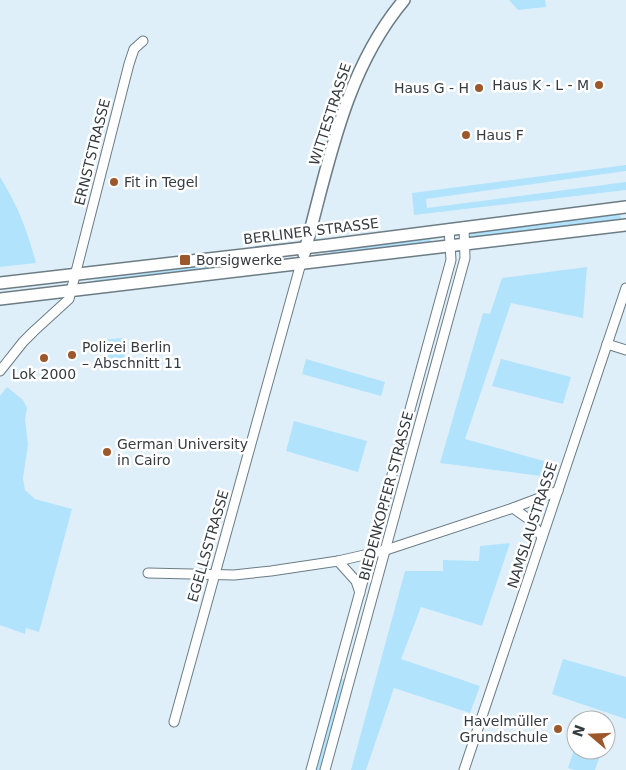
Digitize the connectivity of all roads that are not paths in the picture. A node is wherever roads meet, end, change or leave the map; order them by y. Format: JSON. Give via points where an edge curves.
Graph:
{"nodes":[{"id":1,"x":404,"y":0,"type":"edge"},
{"id":2,"x":144,"y":41,"type":"dead end"},
{"id":3,"x":626,"y":206,"type":"edge"},
{"id":4,"x":626,"y":225,"type":"edge"},
{"id":5,"x":464,"y":227,"type":"junction"},
{"id":6,"x":449,"y":229,"type":"junction"},
{"id":7,"x":465,"y":244,"type":"junction"},
{"id":8,"x":451,"y":245,"type":"junction"},
{"id":9,"x":306,"y":247,"type":"junction"},
{"id":10,"x":301,"y":263,"type":"junction"},
{"id":11,"x":74,"y":274,"type":"junction"},
{"id":12,"x":0,"y":283,"type":"edge"},
{"id":13,"x":626,"y":288,"type":"edge"},
{"id":14,"x":70,"y":291,"type":"junction"},
{"id":15,"x":0,"y":298,"type":"edge"},
{"id":16,"x":607,"y":344,"type":"junction"},
{"id":17,"x":626,"y":350,"type":"edge"},
{"id":18,"x":0,"y":371,"type":"edge"},
{"id":19,"x":558,"y":491,"type":"junction"},
{"id":20,"x":513,"y":508,"type":"junction"},
{"id":21,"x":542,"y":537,"type":"junction"},
{"id":22,"x":386,"y":550,"type":"junction"},
{"id":23,"x":371,"y":552,"type":"junction"},
{"id":24,"x":338,"y":561,"type":"junction"},
{"id":25,"x":148,"y":573,"type":"dead end"},
{"id":26,"x":214,"y":576,"type":"junction"},
{"id":27,"x":360,"y":593,"type":"junction"},
{"id":28,"x":373,"y":597,"type":"junction"},
{"id":29,"x":174,"y":722,"type":"dead end"},
{"id":30,"x":311,"y":770,"type":"edge"},
{"id":31,"x":325,"y":770,"type":"edge"},
{"id":32,"x":464,"y":770,"type":"edge"}],
"edges":[{"from":1,"to":9,"type":"main road","name":"WITTESTRASSE","via":[[374,42],[353,85]]},
{"from":2,"to":11,"type":"street","name":"ERNSTSTRASSE","via":[[134,49],[129,64]]},
{"from":3,"to":5,"type":"main road","name":"BERLINER STRASSE"},
{"from":4,"to":7,"type":"main road"},
{"from":5,"to":6,"type":"main road","name":"BERLINER STRASSE"},
{"from":5,"to":7,"type":"street","name":"BIEDENKOPFER STRASSE"},
{"from":6,"to":8,"type":"street","name":"BIEDENKOPFER STRASSE"},
{"from":6,"to":9,"type":"main road","name":"BERLINER STRASSE"},
{"from":7,"to":8,"type":"main road"},
{"from":7,"to":22,"type":"street","name":"BIEDENKOPFER STRASSE","via":[[466,258]]},
{"from":8,"to":10,"type":"main road"},
{"from":8,"to":23,"type":"street","name":"BIEDENKOPFER STRASSE","via":[[451,260]]},
{"from":9,"to":10,"type":"main road","name":"WITTESTRASSE"},
{"from":9,"to":11,"type":"main road","name":"BERLINER STRASSE"},
{"from":10,"to":14,"type":"main road"},
{"from":10,"to":26,"type":"street","name":"EGELLSSTRASSE"},
{"from":11,"to":12,"type":"main road","name":"BERLINER STRASSE"},
{"from":11,"to":14,"type":"street","name":"ERNSTSTRASSE"},
{"from":13,"to":16,"type":"street","name":"NAMSLAUSTRASSE"},
{"from":14,"to":15,"type":"main road"},
{"from":14,"to":18,"type":"street","via":[[69,299],[23,342]]},
{"from":16,"to":17,"type":"street"},
{"from":16,"to":19,"type":"street","name":"NAMSLAUSTRASSE"},
{"from":19,"to":20,"type":"street"},
{"from":19,"to":21,"type":"street","name":"NAMSLAUSTRASSE"},
{"from":20,"to":21,"type":"street","via":[[530,520]]},
{"from":20,"to":22,"type":"street"},
{"from":21,"to":32,"type":"street","name":"NAMSLAUSTRASSE"},
{"from":22,"to":23,"type":"street"},
{"from":22,"to":28,"type":"street","name":"BIEDENKOPFER STRASSE"},
{"from":23,"to":24,"type":"street"},
{"from":23,"to":27,"type":"street","name":"BIEDENKOPFER STRASSE"},
{"from":24,"to":26,"type":"street"},
{"from":24,"to":27,"type":"street","via":[[356,581]]},
{"from":25,"to":26,"type":"street"},
{"from":26,"to":29,"type":"street","name":"EGELLSSTRASSE"},
{"from":27,"to":28,"type":"street"},
{"from":27,"to":30,"type":"street","name":"BIEDENKOPFER STRASSE"},
{"from":28,"to":31,"type":"street","name":"BIEDENKOPFER STRASSE"}]}
